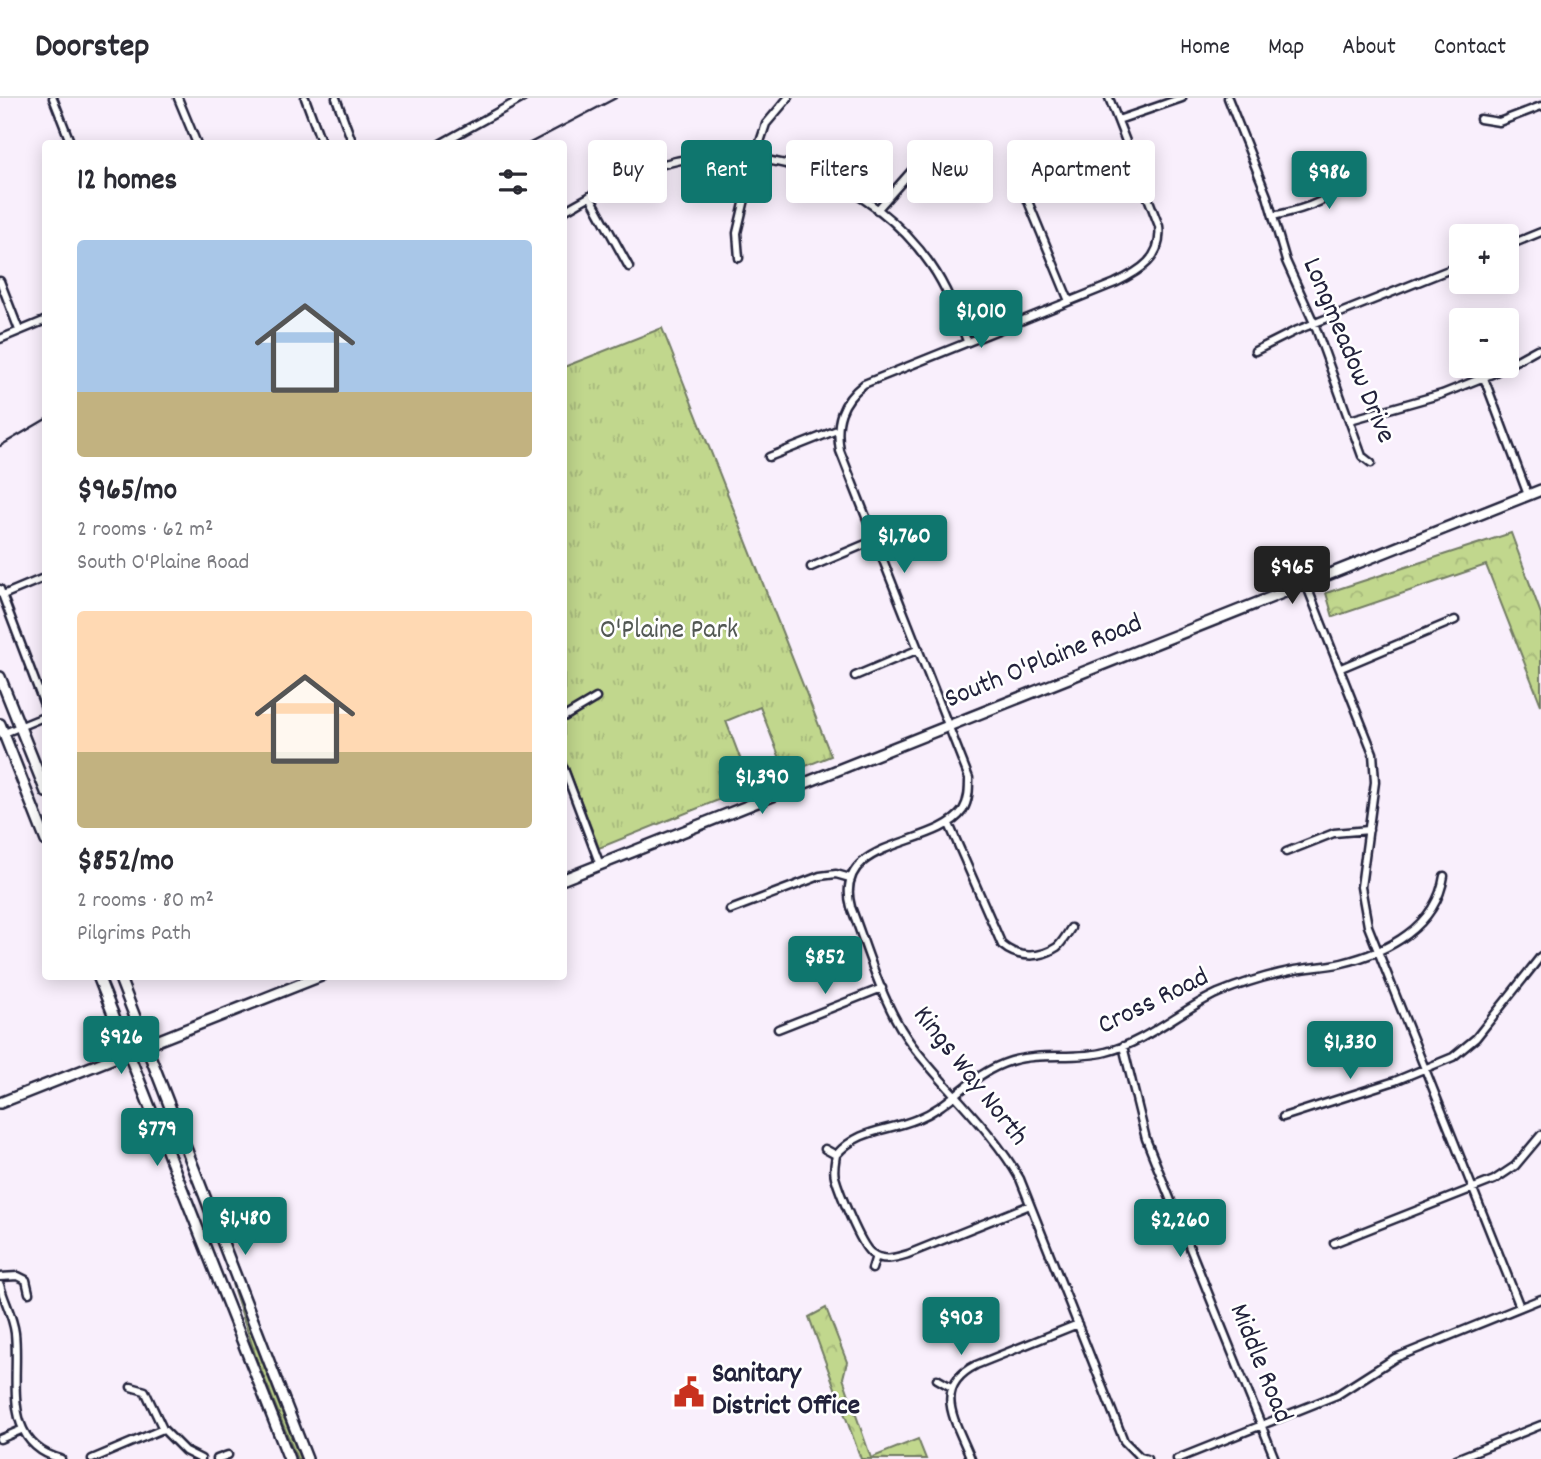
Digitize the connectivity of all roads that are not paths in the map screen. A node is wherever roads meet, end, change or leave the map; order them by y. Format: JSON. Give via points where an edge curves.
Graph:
{"nodes":[{"id":1,"x":53,"y":98,"type":"edge"},
{"id":2,"x":178,"y":98,"type":"edge"},
{"id":3,"x":305,"y":98,"type":"edge"},
{"id":4,"x":336,"y":98,"type":"edge"},
{"id":5,"x":523,"y":98,"type":"edge"},
{"id":6,"x":788,"y":98,"type":"edge"},
{"id":7,"x":1110,"y":98,"type":"edge"},
{"id":8,"x":1182,"y":98,"type":"edge"},
{"id":9,"x":1228,"y":98,"type":"edge"},
{"id":10,"x":1541,"y":106,"type":"edge"},
{"id":11,"x":1480,"y":119,"type":"dead end"},
{"id":12,"x":1118,"y":120,"type":"junction"},
{"id":13,"x":69,"y":140,"type":"edge"},
{"id":14,"x":195,"y":140,"type":"edge"},
{"id":15,"x":321,"y":140,"type":"edge"},
{"id":16,"x":352,"y":140,"type":"edge"},
{"id":17,"x":447,"y":140,"type":"edge"},
{"id":18,"x":761,"y":140,"type":"edge"},
{"id":19,"x":772,"y":161,"type":"edge"},
{"id":20,"x":1353,"y":168,"type":"dead end"},
{"id":21,"x":907,"y":176,"type":"edge"},
{"id":22,"x":588,"y":197,"type":"edge"},
{"id":23,"x":594,"y":203,"type":"edge"},
{"id":24,"x":744,"y":203,"type":"edge"},
{"id":25,"x":1029,"y":203,"type":"edge"},
{"id":26,"x":567,"y":209,"type":"edge"},
{"id":27,"x":877,"y":210,"type":"junction"},
{"id":28,"x":1273,"y":216,"type":"junction"},
{"id":29,"x":1541,"y":232,"type":"edge"},
{"id":30,"x":1519,"y":241,"type":"edge"},
{"id":31,"x":739,"y":258,"type":"dead end"},
{"id":32,"x":629,"y":267,"type":"dead end"},
{"id":33,"x":1449,"y":270,"type":"edge"},
{"id":34,"x":0,"y":281,"type":"edge"},
{"id":35,"x":1069,"y":301,"type":"junction"},
{"id":36,"x":42,"y":321,"type":"edge"},
{"id":37,"x":1314,"y":323,"type":"junction"},
{"id":38,"x":19,"y":330,"type":"junction"},
{"id":39,"x":0,"y":339,"type":"edge"},
{"id":40,"x":967,"y":341,"type":"junction"},
{"id":41,"x":1537,"y":349,"type":"dead end"},
{"id":42,"x":1255,"y":351,"type":"dead end"},
{"id":43,"x":1519,"y":359,"type":"edge"},
{"id":44,"x":1484,"y":378,"type":"joint"},
{"id":45,"x":1350,"y":419,"type":"junction"},
{"id":46,"x":837,"y":430,"type":"junction"},
{"id":47,"x":769,"y":457,"type":"dead end"},
{"id":48,"x":1371,"y":463,"type":"dead end"},
{"id":49,"x":1541,"y":489,"type":"edge"},
{"id":50,"x":1528,"y":495,"type":"junction"},
{"id":51,"x":875,"y":540,"type":"junction"},
{"id":52,"x":811,"y":567,"type":"dead end"},
{"id":53,"x":42,"y":577,"type":"edge"},
{"id":54,"x":1306,"y":584,"type":"junction"},
{"id":55,"x":1,"y":592,"type":"edge"},
{"id":56,"x":1455,"y":620,"type":"dead end"},
{"id":57,"x":919,"y":649,"type":"junction"},
{"id":58,"x":1341,"y":668,"type":"junction"},
{"id":59,"x":855,"y":676,"type":"dead end"},
{"id":60,"x":0,"y":677,"type":"edge"},
{"id":61,"x":596,"y":698,"type":"dead end"},
{"id":62,"x":42,"y":700,"type":"edge"},
{"id":63,"x":567,"y":715,"type":"edge"},
{"id":64,"x":42,"y":717,"type":"edge"},
{"id":65,"x":949,"y":725,"type":"junction"},
{"id":66,"x":19,"y":726,"type":"junction"},
{"id":67,"x":1,"y":730,"type":"edge"},
{"id":68,"x":567,"y":777,"type":"edge"},
{"id":69,"x":42,"y":782,"type":"edge"},
{"id":70,"x":949,"y":824,"type":"junction"},
{"id":71,"x":1368,"y":830,"type":"junction"},
{"id":72,"x":42,"y":831,"type":"edge"},
{"id":73,"x":1286,"y":852,"type":"dead end"},
{"id":74,"x":600,"y":865,"type":"junction"},
{"id":75,"x":1444,"y":876,"type":"dead end"},
{"id":76,"x":567,"y":878,"type":"edge"},
{"id":77,"x":850,"y":878,"type":"junction"},
{"id":78,"x":730,"y":910,"type":"dead end"},
{"id":79,"x":1071,"y":928,"type":"dead end"},
{"id":80,"x":1377,"y":951,"type":"junction"},
{"id":81,"x":1541,"y":956,"type":"edge"},
{"id":82,"x":100,"y":980,"type":"edge"},
{"id":83,"x":121,"y":980,"type":"edge"},
{"id":84,"x":306,"y":980,"type":"edge"},
{"id":85,"x":882,"y":988,"type":"junction"},
{"id":86,"x":778,"y":1029,"type":"dead end"},
{"id":87,"x":146,"y":1046,"type":"junction"},
{"id":88,"x":1123,"y":1046,"type":"junction"},
{"id":89,"x":128,"y":1054,"type":"junction"},
{"id":90,"x":1426,"y":1069,"type":"junction"},
{"id":91,"x":955,"y":1094,"type":"junction"},
{"id":92,"x":0,"y":1103,"type":"edge"},
{"id":93,"x":1283,"y":1116,"type":"dead end"},
{"id":94,"x":1541,"y":1135,"type":"edge"},
{"id":95,"x":825,"y":1149,"type":"dead end"},
{"id":96,"x":836,"y":1155,"type":"junction"},
{"id":97,"x":1473,"y":1188,"type":"junction"},
{"id":98,"x":1030,"y":1205,"type":"junction"},
{"id":99,"x":1335,"y":1243,"type":"dead end"},
{"id":100,"x":876,"y":1256,"type":"junction"},
{"id":101,"x":872,"y":1269,"type":"dead end"},
{"id":102,"x":0,"y":1277,"type":"edge"},
{"id":103,"x":0,"y":1285,"type":"edge"},
{"id":104,"x":29,"y":1293,"type":"dead end"},
{"id":105,"x":1541,"y":1299,"type":"edge"},
{"id":106,"x":1520,"y":1307,"type":"junction"},
{"id":107,"x":1078,"y":1324,"type":"junction"},
{"id":108,"x":937,"y":1379,"type":"dead end"},
{"id":109,"x":131,"y":1387,"type":"dead end"},
{"id":110,"x":951,"y":1387,"type":"junction"},
{"id":111,"x":1261,"y":1425,"type":"junction"},
{"id":112,"x":1541,"y":1425,"type":"edge"},
{"id":113,"x":163,"y":1429,"type":"junction"},
{"id":114,"x":21,"y":1430,"type":"junction"},
{"id":115,"x":0,"y":1439,"type":"edge"},
{"id":116,"x":228,"y":1455,"type":"dead end"},
{"id":117,"x":61,"y":1459,"type":"edge"},
{"id":118,"x":92,"y":1459,"type":"edge"},
{"id":119,"x":201,"y":1459,"type":"edge"},
{"id":120,"x":217,"y":1459,"type":"edge"},
{"id":121,"x":289,"y":1459,"type":"edge"},
{"id":122,"x":307,"y":1459,"type":"edge"},
{"id":123,"x":971,"y":1459,"type":"edge"},
{"id":124,"x":1147,"y":1459,"type":"edge"},
{"id":125,"x":1177,"y":1459,"type":"edge"},
{"id":126,"x":1275,"y":1459,"type":"edge"},
{"id":127,"x":1456,"y":1459,"type":"edge"}],
"edges":[{"from":1,"to":13,"type":"street"},
{"from":2,"to":14,"type":"street"},
{"from":3,"to":15,"type":"street"},
{"from":4,"to":16,"type":"street"},
{"from":5,"to":17,"type":"street"},
{"from":6,"to":18,"type":"street","via":[[766,124]]},
{"from":7,"to":12,"type":"street"},
{"from":8,"to":12,"type":"street"},
{"from":9,"to":28,"type":"street","name":"Longmeadow Drive"},
{"from":10,"to":11,"type":"street","via":[[1499,122]]},
{"from":12,"to":35,"type":"street","via":[[1160,235],[1154,257],[1144,268]]},
{"from":19,"to":27,"type":"street","via":[[820,175]]},
{"from":20,"to":28,"type":"street","via":[[1341,188]]},
{"from":21,"to":27,"type":"street"},
{"from":22,"to":26,"type":"street"},
{"from":23,"to":32,"type":"street"},
{"from":24,"to":31,"type":"street","via":[[737,233]]},
{"from":25,"to":35,"type":"street"},
{"from":27,"to":40,"type":"street","via":[[931,265]]},
{"from":28,"to":37,"type":"street","name":"Longmeadow Drive","via":[[1286,261]]},
{"from":29,"to":30,"type":"street"},
{"from":33,"to":37,"type":"street"},
{"from":34,"to":38,"type":"street"},
{"from":35,"to":40,"type":"street"},
{"from":36,"to":38,"type":"street"},
{"from":37,"to":42,"type":"street"},
{"from":37,"to":45,"type":"street","name":"Longmeadow Drive"},
{"from":38,"to":39,"type":"street"},
{"from":40,"to":46,"type":"street","via":[[864,384],[847,400]]},
{"from":41,"to":43,"type":"street"},
{"from":44,"to":45,"type":"street"},
{"from":44,"to":50,"type":"street"},
{"from":45,"to":48,"type":"street","name":"Longmeadow Drive","via":[[1362,456]]},
{"from":46,"to":47,"type":"street"},
{"from":46,"to":51,"type":"street","via":[[840,451]]},
{"from":49,"to":50,"type":"main road","name":"South O'Plaine Road"},
{"from":50,"to":54,"type":"main road","name":"South O'Plaine Road"},
{"from":51,"to":52,"type":"street"},
{"from":51,"to":57,"type":"street"},
{"from":53,"to":55,"type":"street"},
{"from":54,"to":58,"type":"street"},
{"from":54,"to":65,"type":"main road","name":"South O'Plaine Road"},
{"from":55,"to":62,"type":"street"},
{"from":56,"to":58,"type":"street"},
{"from":57,"to":59,"type":"street"},
{"from":57,"to":65,"type":"street"},
{"from":58,"to":71,"type":"street","via":[[1373,753],[1375,782]]},
{"from":60,"to":66,"type":"main road"},
{"from":61,"to":63,"type":"street"},
{"from":64,"to":66,"type":"street"},
{"from":65,"to":70,"type":"street","via":[[969,778],[967,802]]},
{"from":65,"to":74,"type":"main road","name":"South O'Plaine Road"},
{"from":66,"to":67,"type":"street"},
{"from":66,"to":69,"type":"main road"},
{"from":67,"to":72,"type":"main road"},
{"from":68,"to":74,"type":"street"},
{"from":70,"to":77,"type":"street","via":[[875,853]]},
{"from":70,"to":79,"type":"street","via":[[1002,945],[1030,956],[1058,946]]},
{"from":71,"to":73,"type":"street","via":[[1343,831]]},
{"from":71,"to":80,"type":"street","via":[[1361,887]]},
{"from":74,"to":76,"type":"main road","name":"South O'Plaine Road"},
{"from":75,"to":80,"type":"street","name":"Cross Road","via":[[1435,904],[1420,926]]},
{"from":77,"to":78,"type":"street","via":[[820,876]]},
{"from":77,"to":85,"type":"street","name":"Kings Way North","via":[[851,907]]},
{"from":80,"to":88,"type":"street","name":"Cross Road","via":[[1344,963],[1239,985]]},
{"from":80,"to":90,"type":"street"},
{"from":81,"to":90,"type":"street","via":[[1465,1049]]},
{"from":82,"to":89,"type":"main road"},
{"from":83,"to":87,"type":"main road"},
{"from":84,"to":87,"type":"main road"},
{"from":85,"to":86,"type":"street"},
{"from":85,"to":91,"type":"street","name":"Kings Way North","via":[[911,1044]]},
{"from":87,"to":89,"type":"main road"},
{"from":87,"to":122,"type":"main road"},
{"from":88,"to":91,"type":"street","name":"Cross Road","via":[[1084,1056],[1013,1061],[979,1074]]},
{"from":88,"to":111,"type":"street","name":"Middle Road","via":[[1146,1139]]},
{"from":89,"to":92,"type":"main road"},
{"from":89,"to":121,"type":"main road"},
{"from":90,"to":93,"type":"street"},
{"from":90,"to":97,"type":"street"},
{"from":91,"to":96,"type":"street","name":"Cross Road","via":[[914,1121],[854,1138]]},
{"from":91,"to":98,"type":"street","name":"Kings Way North","via":[[1005,1153]]},
{"from":94,"to":97,"type":"street","via":[[1516,1166]]},
{"from":95,"to":96,"type":"street"},
{"from":96,"to":100,"type":"street","via":[[835,1175],[860,1238]]},
{"from":97,"to":99,"type":"street"},
{"from":97,"to":106,"type":"street"},
{"from":98,"to":100,"type":"street","via":[[900,1256]]},
{"from":98,"to":107,"type":"street","name":"Kings Way North"},
{"from":100,"to":101,"type":"street"},
{"from":102,"to":104,"type":"street","via":[[26,1280]]},
{"from":103,"to":114,"type":"street","via":[[14,1331],[13,1398]]},
{"from":105,"to":106,"type":"street"},
{"from":106,"to":111,"type":"street","via":[[1395,1357],[1336,1395]]},
{"from":107,"to":110,"type":"street","via":[[976,1365]]},
{"from":107,"to":124,"type":"street","name":"Kings Way North","via":[[1125,1441]]},
{"from":108,"to":110,"type":"street"},
{"from":109,"to":113,"type":"street","via":[[145,1391]]},
{"from":110,"to":123,"type":"street","via":[[951,1408]]},
{"from":111,"to":125,"type":"street"},
{"from":111,"to":126,"type":"street","name":"Middle Road"},
{"from":112,"to":127,"type":"street"},
{"from":113,"to":118,"type":"street"},
{"from":113,"to":119,"type":"street","via":[[185,1451]]},
{"from":114,"to":115,"type":"street"},
{"from":114,"to":117,"type":"street","via":[[38,1448]]},
{"from":116,"to":120,"type":"street"}]}
